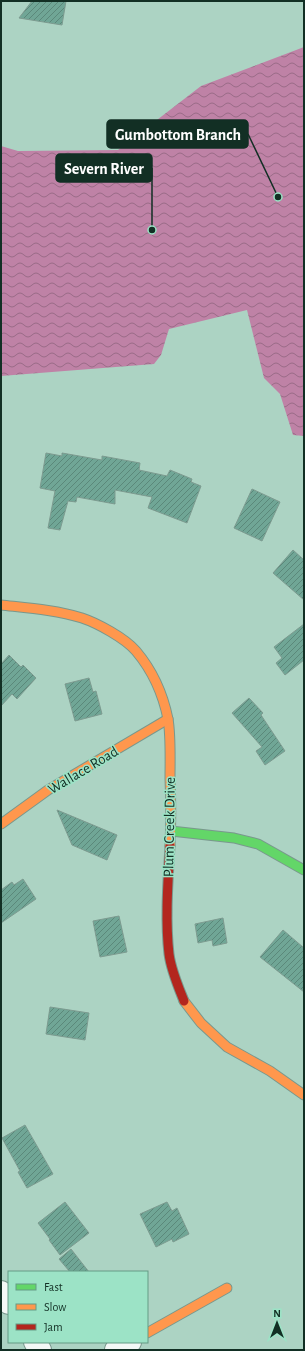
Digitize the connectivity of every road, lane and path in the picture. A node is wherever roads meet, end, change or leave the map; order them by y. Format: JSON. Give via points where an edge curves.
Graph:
{"nodes":[{"id":1,"x":1,"y":605,"type":"edge"},
{"id":2,"x":168,"y":719,"type":"junction"},
{"id":3,"x":1,"y":824,"type":"edge"},
{"id":4,"x":171,"y":831,"type":"junction"},
{"id":5,"x":304,"y":870,"type":"edge"},
{"id":6,"x":304,"y":1095,"type":"edge"},
{"id":7,"x":226,"y":1288,"type":"dead end"},
{"id":8,"x":1,"y":1292,"type":"edge"},
{"id":9,"x":8,"y":1302,"type":"edge"},
{"id":10,"x":148,"y":1332,"type":"edge"},
{"id":11,"x":128,"y":1343,"type":"edge"},
{"id":12,"x":116,"y":1350,"type":"edge"}],
"edges":[{"from":1,"to":2,"type":"street","name":"Plum Creek Drive","via":[[46,610],[82,618],[117,636],[135,650],[153,676]]},
{"from":2,"to":3,"type":"street","name":"Wallace Road","via":[[48,790]]},
{"from":2,"to":4,"type":"street","name":"Plum Creek Drive"},
{"from":4,"to":5,"type":"street","via":[[234,838],[258,844]]},
{"from":4,"to":6,"type":"street","name":"Plum Creek Drive","via":[[168,881],[169,955],[185,1002],[201,1023],[226,1047],[270,1071]]},
{"from":7,"to":10,"type":"street"},
{"from":8,"to":9,"type":"street"},
{"from":11,"to":12,"type":"street"}]}
